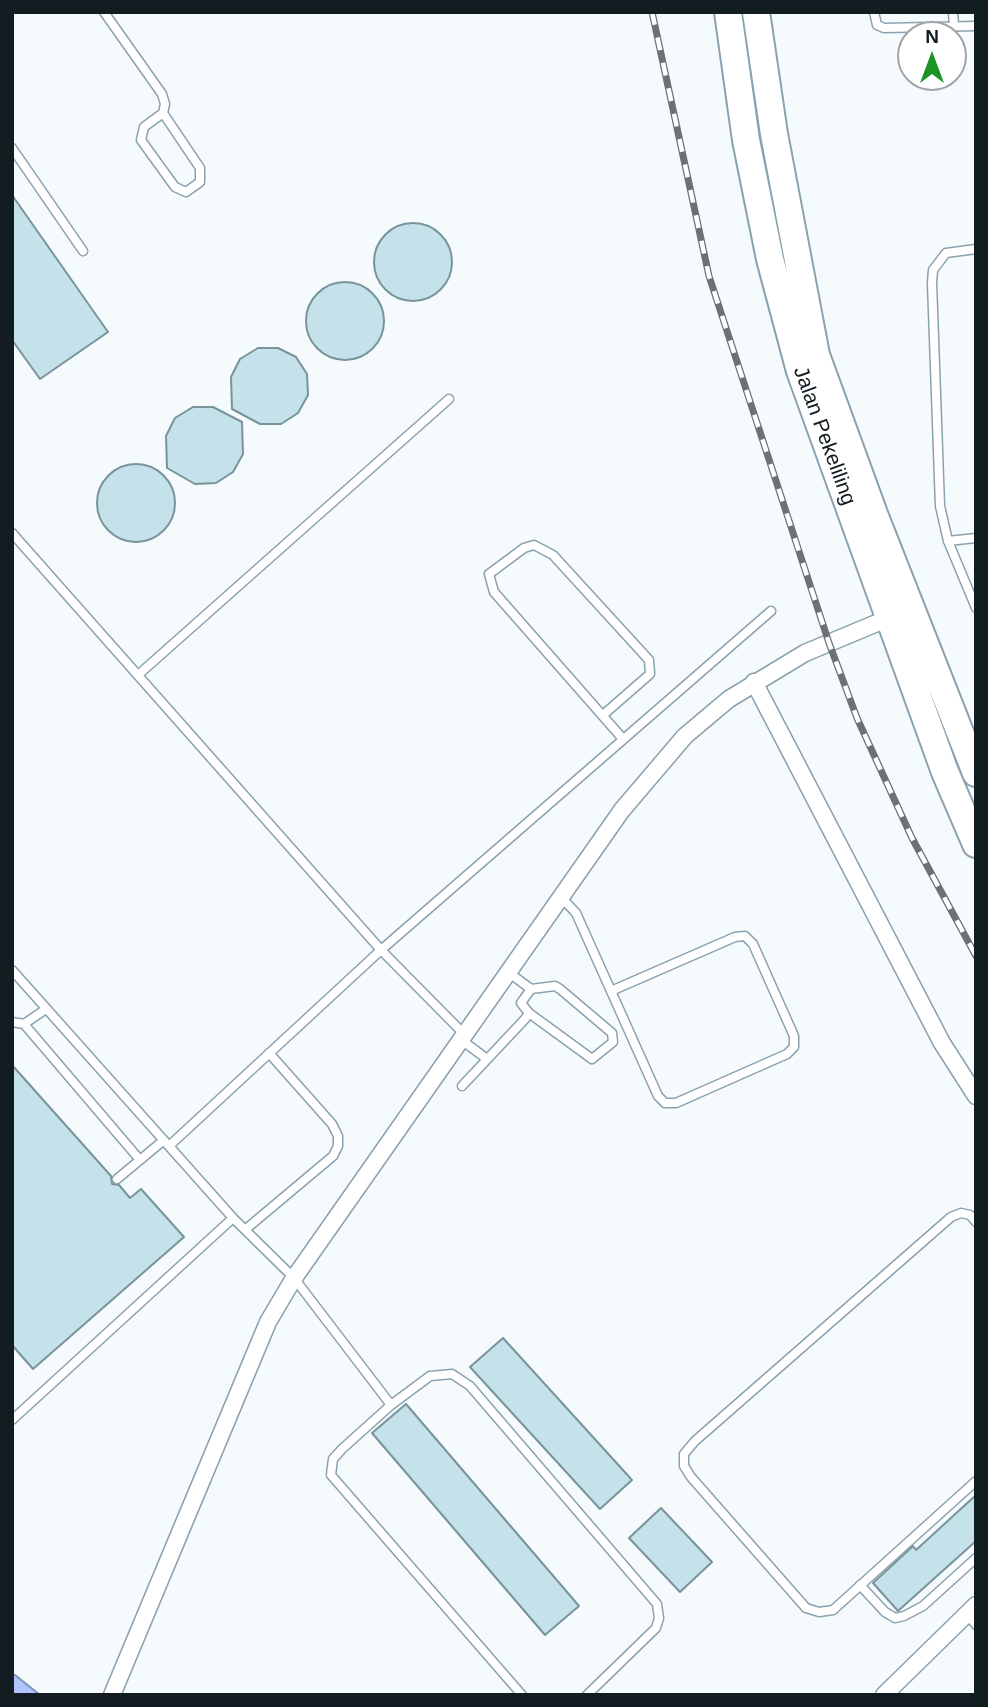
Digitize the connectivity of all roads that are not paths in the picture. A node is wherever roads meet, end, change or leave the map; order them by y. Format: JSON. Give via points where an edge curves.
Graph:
{"nodes":[{"id":1,"x":104,"y":12,"type":"edge"},
{"id":2,"x":728,"y":12,"type":"edge"},
{"id":3,"x":756,"y":12,"type":"edge"},
{"id":4,"x":874,"y":12,"type":"edge"},
{"id":5,"x":897,"y":27,"type":"edge"},
{"id":6,"x":163,"y":113,"type":"junction"},
{"id":7,"x":12,"y":148,"type":"edge"},
{"id":8,"x":976,"y":248,"type":"edge"},
{"id":9,"x":83,"y":251,"type":"dead end"},
{"id":10,"x":449,"y":399,"type":"dead end"},
{"id":11,"x":12,"y":534,"type":"edge"},
{"id":12,"x":976,"y":538,"type":"edge"},
{"id":13,"x":948,"y":541,"type":"junction"},
{"id":14,"x":976,"y":608,"type":"edge"},
{"id":15,"x":771,"y":611,"type":"dead end"},
{"id":16,"x":901,"y":613,"type":"junction"},
{"id":17,"x":138,"y":675,"type":"junction"},
{"id":18,"x":754,"y":682,"type":"junction"},
{"id":19,"x":603,"y":715,"type":"junction"},
{"id":20,"x":623,"y":739,"type":"junction"},
{"id":21,"x":976,"y":773,"type":"edge"},
{"id":22,"x":976,"y":844,"type":"edge"},
{"id":23,"x":561,"y":897,"type":"junction"},
{"id":24,"x":381,"y":950,"type":"junction"},
{"id":25,"x":12,"y":970,"type":"edge"},
{"id":26,"x":508,"y":972,"type":"junction"},
{"id":27,"x":531,"y":989,"type":"junction"},
{"id":28,"x":611,"y":991,"type":"junction"},
{"id":29,"x":46,"y":1009,"type":"junction"},
{"id":30,"x":529,"y":1013,"type":"junction"},
{"id":31,"x":12,"y":1022,"type":"edge"},
{"id":32,"x":24,"y":1024,"type":"junction"},
{"id":33,"x":462,"y":1037,"type":"junction"},
{"id":34,"x":269,"y":1054,"type":"junction"},
{"id":35,"x":487,"y":1059,"type":"junction"},
{"id":36,"x":462,"y":1086,"type":"dead end"},
{"id":37,"x":976,"y":1096,"type":"edge"},
{"id":38,"x":166,"y":1143,"type":"junction"},
{"id":39,"x":140,"y":1160,"type":"junction"},
{"id":40,"x":117,"y":1179,"type":"dead end"},
{"id":41,"x":233,"y":1218,"type":"junction"},
{"id":42,"x":976,"y":1222,"type":"edge"},
{"id":43,"x":246,"y":1229,"type":"junction"},
{"id":44,"x":294,"y":1278,"type":"junction"},
{"id":45,"x":391,"y":1405,"type":"junction"},
{"id":46,"x":12,"y":1420,"type":"edge"},
{"id":47,"x":976,"y":1481,"type":"edge"},
{"id":48,"x":976,"y":1558,"type":"edge"},
{"id":49,"x":860,"y":1585,"type":"junction"},
{"id":50,"x":973,"y":1615,"type":"edge"},
{"id":51,"x":112,"y":1695,"type":"edge"},
{"id":52,"x":522,"y":1695,"type":"edge"},
{"id":53,"x":587,"y":1695,"type":"edge"},
{"id":54,"x":884,"y":1695,"type":"edge"}],
"edges":[{"from":1,"to":6,"type":"lane","via":[[162,94]]},
{"from":2,"to":16,"type":"main road","name":"Jalan Pekeliling","via":[[746,140],[800,371]]},
{"from":3,"to":16,"type":"main road","name":"Jalan Pekeliling","via":[[816,355]]},
{"from":4,"to":5,"type":"lane","via":[[877,25]]},
{"from":6,"to":6,"type":"lane","via":[[144,127],[141,140],[175,187],[186,192],[200,181],[200,168]]},
{"from":7,"to":9,"type":"lane"},
{"from":8,"to":13,"type":"lane","via":[[946,253],[933,270],[937,480]]},
{"from":10,"to":17,"type":"lane"},
{"from":11,"to":17,"type":"lane"},
{"from":12,"to":13,"type":"lane"},
{"from":13,"to":14,"type":"lane"},
{"from":15,"to":20,"type":"lane"},
{"from":16,"to":18,"type":"street","via":[[805,653]]},
{"from":16,"to":21,"type":"main road","name":"Jalan Pekeliling"},
{"from":16,"to":22,"type":"main road","name":"Jalan Pekeliling","via":[[945,772]]},
{"from":17,"to":24,"type":"lane"},
{"from":18,"to":23,"type":"street","via":[[685,736],[622,810]]},
{"from":18,"to":37,"type":"street","via":[[942,1043]]},
{"from":19,"to":19,"type":"lane","via":[[494,592],[489,574],[524,548],[534,545],[553,555],[649,660],[650,674]]},
{"from":19,"to":20,"type":"lane"},
{"from":20,"to":24,"type":"lane"},
{"from":23,"to":26,"type":"street"},
{"from":23,"to":28,"type":"lane","via":[[576,913]]},
{"from":24,"to":33,"type":"lane"},
{"from":24,"to":34,"type":"lane"},
{"from":25,"to":29,"type":"lane"},
{"from":26,"to":27,"type":"lane"},
{"from":26,"to":33,"type":"street"},
{"from":27,"to":30,"type":"lane","via":[[521,1003]]},
{"from":27,"to":30,"type":"lane","via":[[560,989],[612,1033],[613,1042],[592,1059]]},
{"from":28,"to":28,"type":"lane","via":[[665,1103],[676,1103],[775,1060],[794,1046],[769,978],[745,936]]},
{"from":29,"to":32,"type":"lane"},
{"from":29,"to":38,"type":"lane"},
{"from":30,"to":35,"type":"lane"},
{"from":31,"to":32,"type":"lane"},
{"from":32,"to":39,"type":"lane"},
{"from":33,"to":35,"type":"lane"},
{"from":33,"to":44,"type":"street"},
{"from":34,"to":38,"type":"lane"},
{"from":34,"to":43,"type":"lane","via":[[332,1124],[338,1146],[333,1156]]},
{"from":35,"to":36,"type":"lane"},
{"from":38,"to":39,"type":"lane"},
{"from":38,"to":41,"type":"lane"},
{"from":39,"to":40,"type":"lane"},
{"from":41,"to":43,"type":"lane"},
{"from":41,"to":46,"type":"lane"},
{"from":42,"to":49,"type":"lane","via":[[970,1214],[951,1217],[684,1454],[691,1477],[806,1608],[832,1610]]},
{"from":43,"to":44,"type":"lane"},
{"from":44,"to":45,"type":"lane"},
{"from":44,"to":51,"type":"street","via":[[268,1322]]},
{"from":45,"to":52,"type":"lane","via":[[333,1459],[331,1475]]},
{"from":45,"to":53,"type":"lane","via":[[430,1376],[452,1374],[470,1386],[657,1604],[656,1628]]},
{"from":47,"to":49,"type":"lane"},
{"from":48,"to":49,"type":"lane","via":[[923,1606],[904,1616],[895,1618],[885,1612]]},
{"from":50,"to":54,"type":"street"}]}
